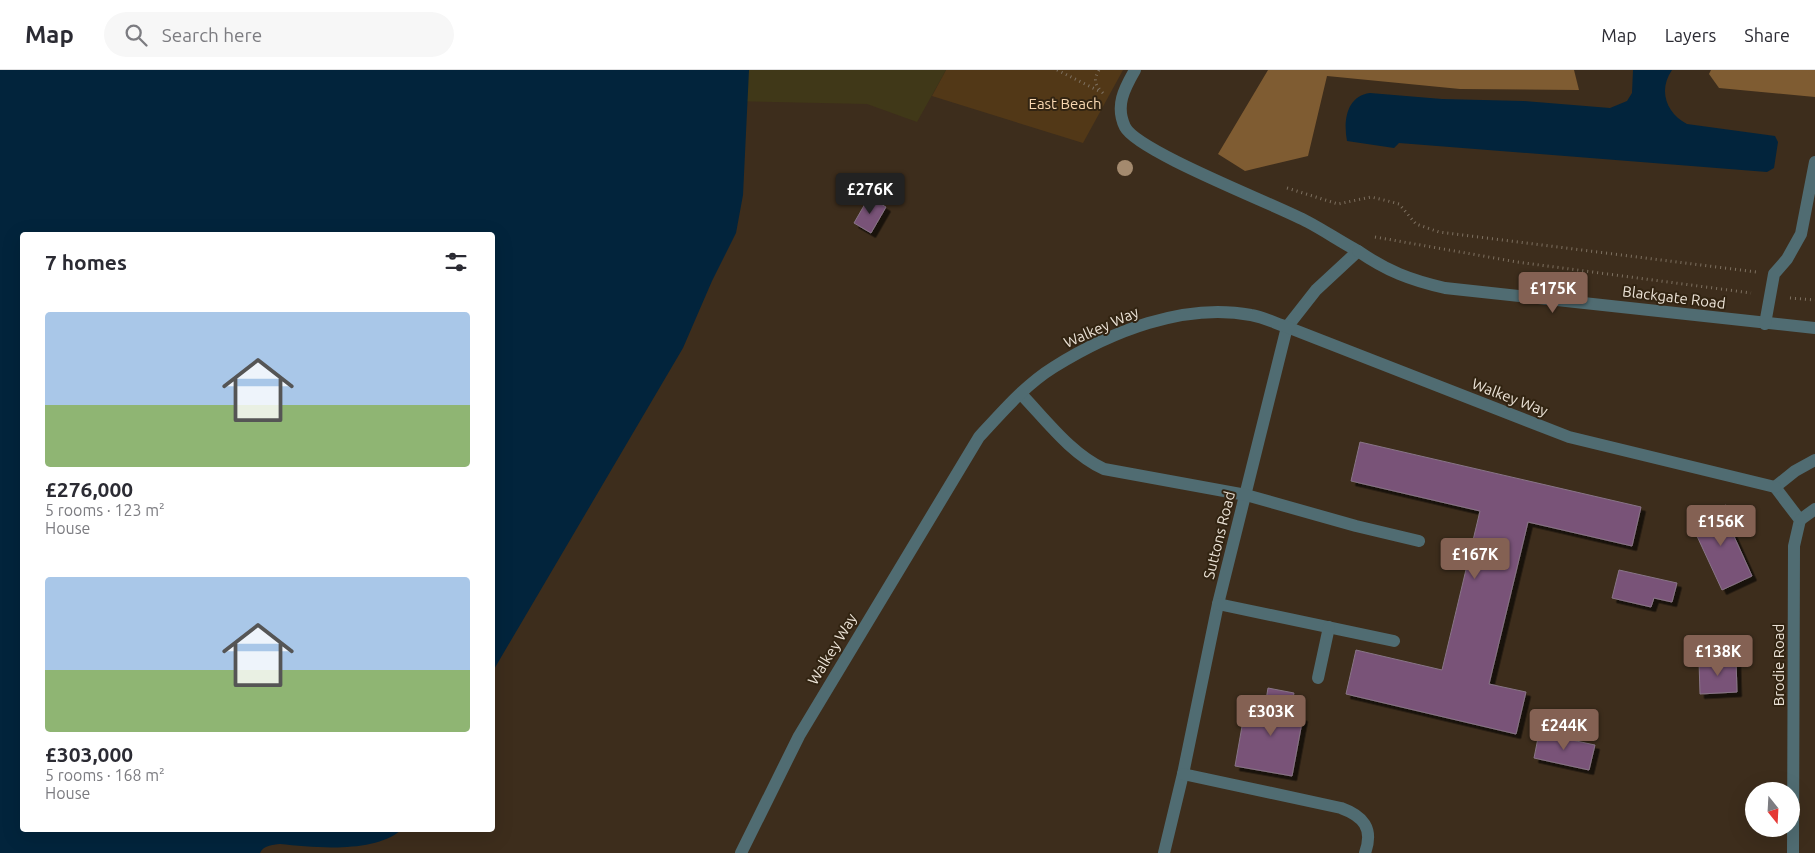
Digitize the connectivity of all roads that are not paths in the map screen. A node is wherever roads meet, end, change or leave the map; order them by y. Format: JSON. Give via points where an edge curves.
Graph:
{"nodes":[{"id":1,"x":1134,"y":70,"type":"edge"},
{"id":2,"x":1815,"y":162,"type":"edge"},
{"id":3,"x":1358,"y":251,"type":"junction"},
{"id":4,"x":1765,"y":324,"type":"junction"},
{"id":5,"x":1287,"y":327,"type":"junction"},
{"id":6,"x":1815,"y":328,"type":"edge"},
{"id":7,"x":1021,"y":394,"type":"junction"},
{"id":8,"x":1815,"y":460,"type":"edge"},
{"id":9,"x":1776,"y":487,"type":"junction"},
{"id":10,"x":1246,"y":495,"type":"junction"},
{"id":11,"x":1815,"y":509,"type":"edge"},
{"id":12,"x":1800,"y":520,"type":"junction"},
{"id":13,"x":1419,"y":541,"type":"dead end"},
{"id":14,"x":1218,"y":604,"type":"junction"},
{"id":15,"x":1329,"y":627,"type":"junction"},
{"id":16,"x":1394,"y":641,"type":"dead end"},
{"id":17,"x":1318,"y":678,"type":"dead end"},
{"id":18,"x":1183,"y":774,"type":"junction"},
{"id":19,"x":741,"y":853,"type":"edge"},
{"id":20,"x":1164,"y":853,"type":"edge"},
{"id":21,"x":1365,"y":853,"type":"edge"},
{"id":22,"x":1793,"y":853,"type":"edge"}],
"edges":[{"from":1,"to":3,"type":"street","name":"Blackgate Road","via":[[1123,90],[1121,111],[1126,128],[1139,141],[1229,187],[1308,222]]},
{"from":2,"to":4,"type":"street","via":[[1801,234],[1774,274]]},
{"from":3,"to":4,"type":"street","name":"Blackgate Road","via":[[1383,268],[1410,280],[1445,288]]},
{"from":3,"to":5,"type":"street","name":"Suttons Road","via":[[1316,290]]},
{"from":4,"to":6,"type":"street","name":"Blackgate Road"},
{"from":5,"to":7,"type":"street","name":"Walkey Way","via":[[1251,315],[1201,312],[1156,321],[1109,338],[1053,368]]},
{"from":5,"to":9,"type":"street","name":"Walkey Way","via":[[1569,437]]},
{"from":5,"to":10,"type":"street","name":"Suttons Road"},
{"from":7,"to":10,"type":"street","via":[[1090,462],[1122,473]]},
{"from":7,"to":19,"type":"street","name":"Walkey Way","via":[[979,437],[799,736]]},
{"from":8,"to":9,"type":"street","via":[[1794,471]]},
{"from":9,"to":12,"type":"street"},
{"from":10,"to":13,"type":"street"},
{"from":10,"to":14,"type":"street","name":"Suttons Road"},
{"from":11,"to":12,"type":"street"},
{"from":12,"to":22,"type":"street","name":"Brodie Road","via":[[1794,546]]},
{"from":14,"to":15,"type":"street"},
{"from":14,"to":18,"type":"street","name":"Suttons Road"},
{"from":15,"to":16,"type":"street"},
{"from":15,"to":17,"type":"street"},
{"from":18,"to":20,"type":"street","name":"Suttons Road"},
{"from":18,"to":21,"type":"street","via":[[1355,813],[1368,831],[1369,843]]}]}
